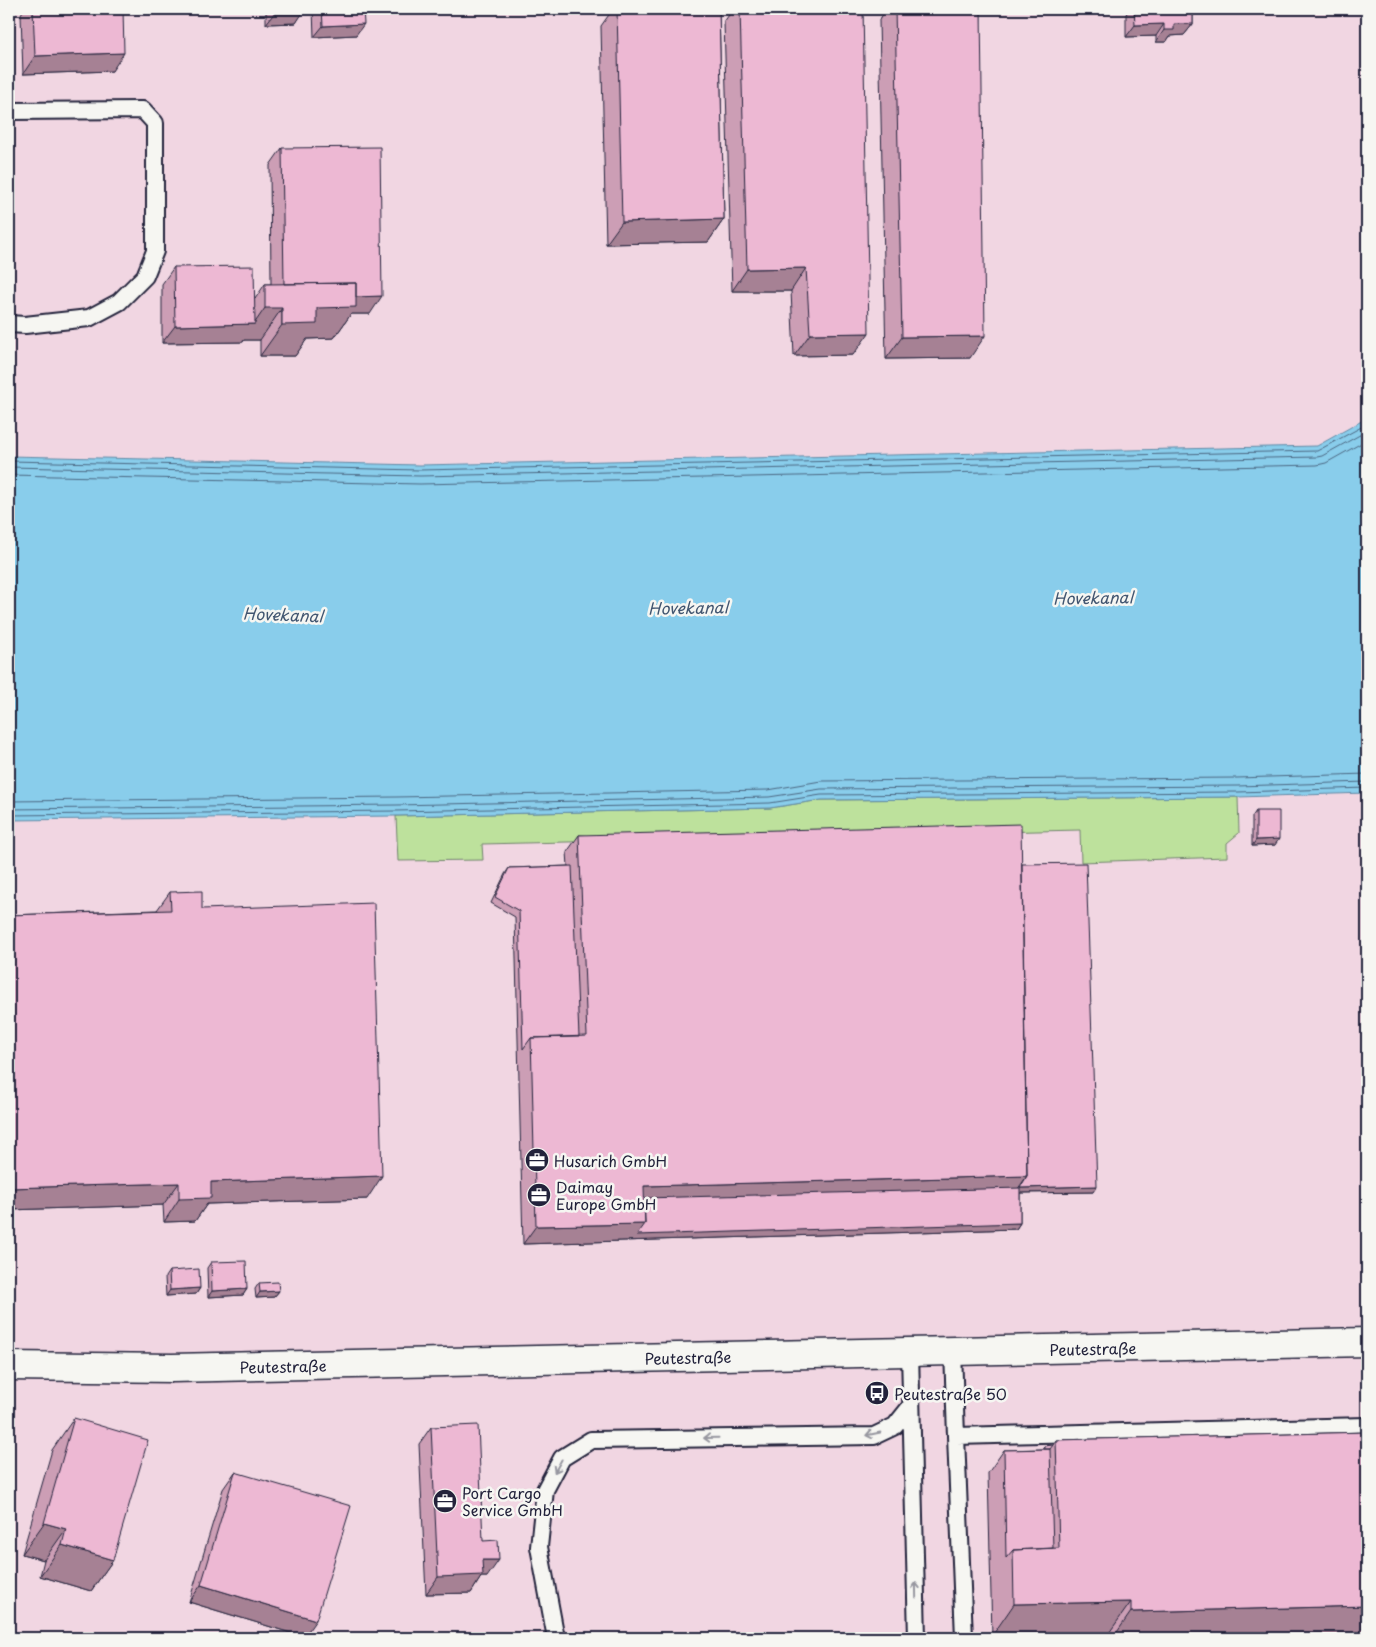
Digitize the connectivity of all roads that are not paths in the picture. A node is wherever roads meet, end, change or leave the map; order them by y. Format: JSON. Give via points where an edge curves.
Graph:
{"nodes":[{"id":1,"x":9,"y":111,"type":"edge"},
{"id":2,"x":9,"y":324,"type":"edge"},
{"id":3,"x":1367,"y":1342,"type":"edge"},
{"id":4,"x":954,"y":1351,"type":"junction"},
{"id":5,"x":910,"y":1352,"type":"junction"},
{"id":6,"x":9,"y":1366,"type":"edge"},
{"id":7,"x":911,"y":1406,"type":"junction"},
{"id":8,"x":1367,"y":1426,"type":"edge"},
{"id":9,"x":956,"y":1436,"type":"junction"},
{"id":10,"x":556,"y":1638,"type":"edge"},
{"id":11,"x":917,"y":1638,"type":"edge"},
{"id":12,"x":964,"y":1638,"type":"edge"}],
"edges":[{"from":1,"to":2,"type":"lane","via":[[143,110],[155,122],[156,165],[155,251],[145,276],[119,302],[89,318]]},
{"from":3,"to":4,"type":"street","name":"Peutestraße"},
{"from":4,"to":5,"type":"street","name":"Peutestraße"},
{"from":4,"to":9,"type":"lane"},
{"from":5,"to":6,"type":"street","name":"Peutestraße","via":[[172,1368]]},
{"from":5,"to":7,"type":"lane"},
{"from":7,"to":10,"type":"lane","one_way":true,"via":[[895,1426],[874,1436],[591,1440],[562,1458],[545,1490],[539,1547]]},
{"from":11,"to":7,"type":"lane","one_way":true},
{"from":8,"to":9,"type":"lane"},
{"from":9,"to":12,"type":"lane"}]}
